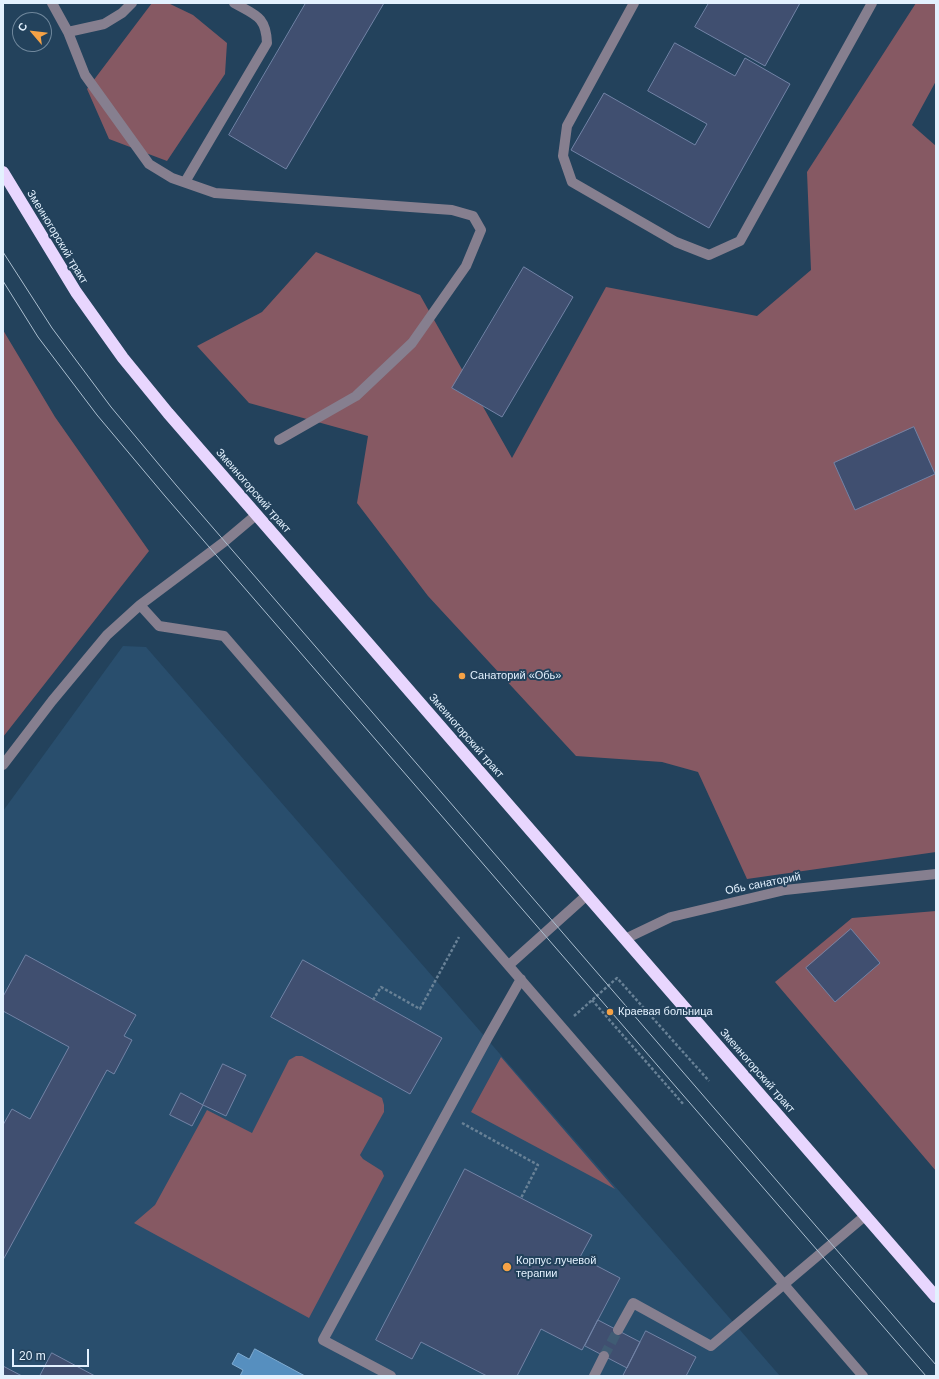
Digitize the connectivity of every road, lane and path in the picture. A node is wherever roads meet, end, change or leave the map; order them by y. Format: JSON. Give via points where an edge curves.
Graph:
{"nodes":[{"id":1,"x":52,"y":3,"type":"edge"},
{"id":2,"x":132,"y":3,"type":"edge"},
{"id":3,"x":234,"y":3,"type":"edge"},
{"id":4,"x":634,"y":3,"type":"edge"},
{"id":5,"x":872,"y":3,"type":"edge"},
{"id":6,"x":68,"y":32,"type":"junction"},
{"id":7,"x":3,"y":172,"type":"edge"},
{"id":8,"x":185,"y":182,"type":"junction"},
{"id":9,"x":279,"y":440,"type":"dead end"},
{"id":10,"x":256,"y":515,"type":"junction"},
{"id":11,"x":140,"y":605,"type":"junction"},
{"id":12,"x":3,"y":765,"type":"edge"},
{"id":13,"x":936,"y":874,"type":"edge"},
{"id":14,"x":587,"y":895,"type":"junction"},
{"id":15,"x":469,"y":919,"type":"junction"},
{"id":16,"x":625,"y":939,"type":"junction"},
{"id":17,"x":509,"y":965,"type":"junction"},
{"id":18,"x":521,"y":980,"type":"junction"},
{"id":19,"x":374,"y":1000,"type":"dead end"},
{"id":20,"x":592,"y":1000,"type":"junction"},
{"id":21,"x":562,"y":1027,"type":"junction"},
{"id":22,"x":709,"y":1080,"type":"dead end"},
{"id":23,"x":684,"y":1105,"type":"dead end"},
{"id":24,"x":460,"y":1122,"type":"dead end"},
{"id":25,"x":521,"y":1198,"type":"dead end"},
{"id":26,"x":866,"y":1216,"type":"junction"},
{"id":27,"x":784,"y":1285,"type":"junction"},
{"id":28,"x":936,"y":1297,"type":"edge"},
{"id":29,"x":618,"y":1330,"type":"tunnel mouth"},
{"id":30,"x":604,"y":1356,"type":"tunnel mouth"},
{"id":31,"x":391,"y":1376,"type":"edge"},
{"id":32,"x":594,"y":1376,"type":"edge"},
{"id":33,"x":863,"y":1376,"type":"edge"}],
"edges":[{"from":1,"to":6,"type":"street"},
{"from":2,"to":6,"type":"street","via":[[104,24]]},
{"from":3,"to":8,"type":"street","via":[[260,18],[266,31],[267,43]]},
{"from":4,"to":5,"type":"street","via":[[567,126],[563,156],[572,182],[676,242],[709,255],[740,241]]},
{"from":6,"to":8,"type":"street","via":[[85,75],[149,164],[172,178]]},
{"from":7,"to":10,"type":"highway","name":"Змеиногорский тракт","via":[[76,292],[123,358]]},
{"from":8,"to":9,"type":"street","via":[[215,193],[452,210],[473,216],[481,230],[466,266],[412,343],[356,396]]},
{"from":10,"to":11,"type":"street"},
{"from":10,"to":14,"type":"highway","name":"Змеиногорский тракт"},
{"from":11,"to":12,"type":"street","via":[[107,636],[52,701]]},
{"from":11,"to":15,"type":"street","via":[[159,626],[224,636]]},
{"from":13,"to":16,"type":"street","name":"Обь санаторий","via":[[785,890],[671,917]]},
{"from":14,"to":16,"type":"highway","name":"Змеиногорский тракт"},
{"from":14,"to":17,"type":"street"},
{"from":15,"to":17,"type":"street"},
{"from":15,"to":19,"type":"path","via":[[420,1009],[381,987]]},
{"from":16,"to":26,"type":"highway","name":"Змеиногорский тракт"},
{"from":17,"to":18,"type":"street"},
{"from":18,"to":21,"type":"street"},
{"from":18,"to":31,"type":"street","via":[[323,1340]]},
{"from":20,"to":21,"type":"path"},
{"from":20,"to":22,"type":"path","via":[[617,978]]},
{"from":20,"to":23,"type":"path"},
{"from":21,"to":27,"type":"street"},
{"from":24,"to":25,"type":"path","via":[[538,1165]]},
{"from":26,"to":27,"type":"street"},
{"from":26,"to":28,"type":"highway","name":"Змеиногорский тракт"},
{"from":27,"to":29,"type":"street","via":[[711,1346],[633,1304]]},
{"from":27,"to":33,"type":"street"},
{"from":30,"to":32,"type":"street"}]}
